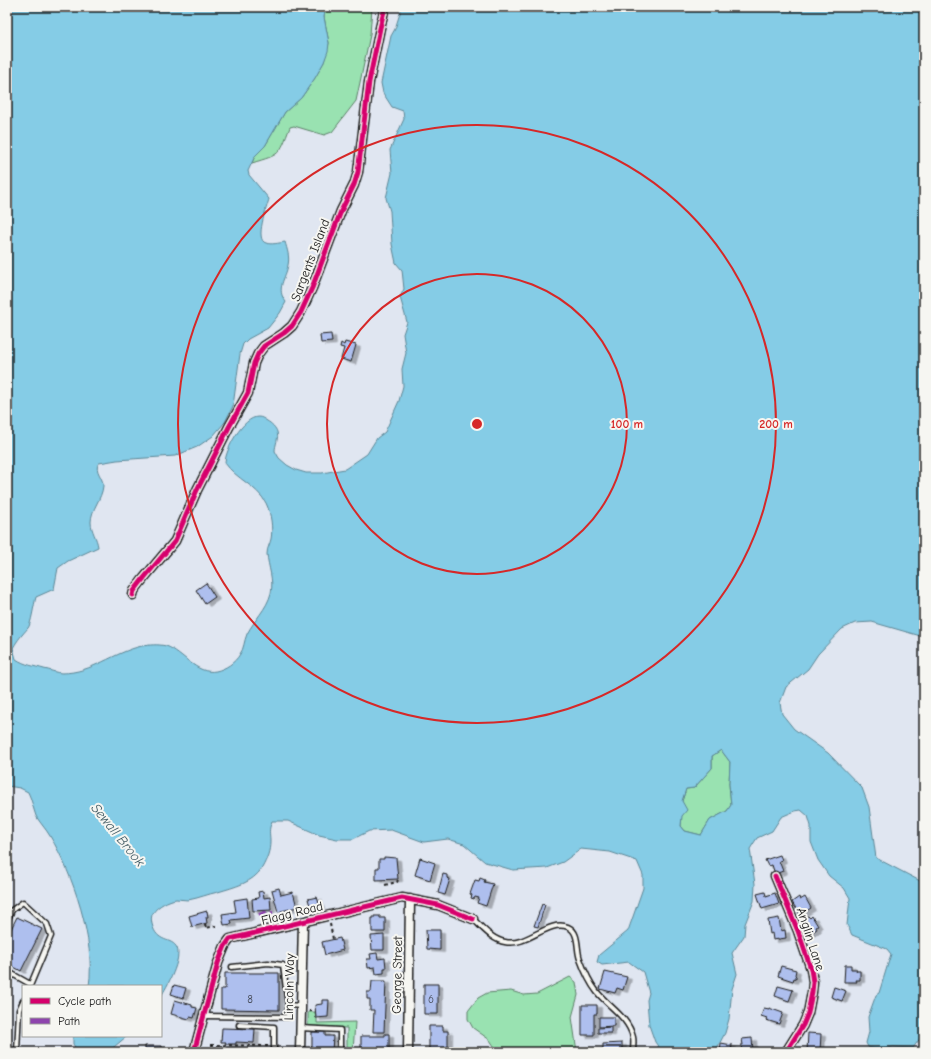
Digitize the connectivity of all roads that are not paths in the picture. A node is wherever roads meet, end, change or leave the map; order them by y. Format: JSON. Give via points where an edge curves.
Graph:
{"nodes":[{"id":1,"x":385,"y":7,"type":"edge"},
{"id":2,"x":133,"y":594,"type":"dead end"},
{"id":3,"x":775,"y":876,"type":"dead end"},
{"id":4,"x":410,"y":899,"type":"junction"},
{"id":5,"x":472,"y":920,"type":"joint"},
{"id":6,"x":7,"y":921,"type":"edge"},
{"id":7,"x":303,"y":922,"type":"junction"},
{"id":8,"x":232,"y":967,"type":"dead end"},
{"id":9,"x":7,"y":971,"type":"edge"},
{"id":10,"x":30,"y":985,"type":"edge"},
{"id":11,"x":22,"y":1004,"type":"edge"},
{"id":12,"x":288,"y":1005,"type":"junction"},
{"id":13,"x":301,"y":1006,"type":"junction"},
{"id":14,"x":204,"y":1016,"type":"junction"},
{"id":15,"x":239,"y":1025,"type":"dead end"},
{"id":16,"x":300,"y":1028,"type":"junction"},
{"id":17,"x":17,"y":1052,"type":"edge"},
{"id":18,"x":194,"y":1052,"type":"edge"},
{"id":19,"x":274,"y":1052,"type":"edge"},
{"id":20,"x":300,"y":1052,"type":"edge"},
{"id":21,"x":340,"y":1052,"type":"edge"},
{"id":22,"x":408,"y":1052,"type":"edge"},
{"id":23,"x":633,"y":1052,"type":"edge"},
{"id":24,"x":786,"y":1052,"type":"edge"}],
"edges":[{"from":1,"to":2,"type":"street","name":"Sargents Island","via":[[369,82],[358,172],[340,211],[312,288],[292,326],[264,346],[258,354],[248,393],[217,449],[174,541]]},
{"from":3,"to":24,"type":"street","name":"Anglin Lane","via":[[798,931],[813,982],[808,1013]]},
{"from":4,"to":5,"type":"street","name":"Flagg Road","via":[[438,905]]},
{"from":4,"to":7,"type":"street","name":"Flagg Road","via":[[402,898]]},
{"from":4,"to":22,"type":"street","name":"George Street"},
{"from":5,"to":23,"type":"lane","via":[[494,938],[504,942],[529,938],[559,925],[570,927],[576,935],[582,965],[596,991],[627,1023],[633,1037]]},
{"from":6,"to":10,"type":"lane","via":[[12,910],[23,902],[47,924],[51,936]]},
{"from":7,"to":13,"type":"street","name":"Lincoln Way"},
{"from":7,"to":14,"type":"street","name":"Flagg Road","via":[[230,939],[218,963]]},
{"from":8,"to":12,"type":"lane","via":[[268,963],[282,965]]},
{"from":9,"to":10,"type":"lane"},
{"from":11,"to":17,"type":"lane","via":[[19,1010]]},
{"from":12,"to":13,"type":"lane"},
{"from":12,"to":14,"type":"lane","via":[[288,1017]]},
{"from":13,"to":16,"type":"street","name":"Lincoln Way"},
{"from":14,"to":18,"type":"street","name":"Flagg Road"},
{"from":15,"to":19,"type":"lane","via":[[274,1027]]},
{"from":16,"to":20,"type":"street","name":"Lincoln Way"},
{"from":16,"to":21,"type":"lane","via":[[340,1030]]}]}
